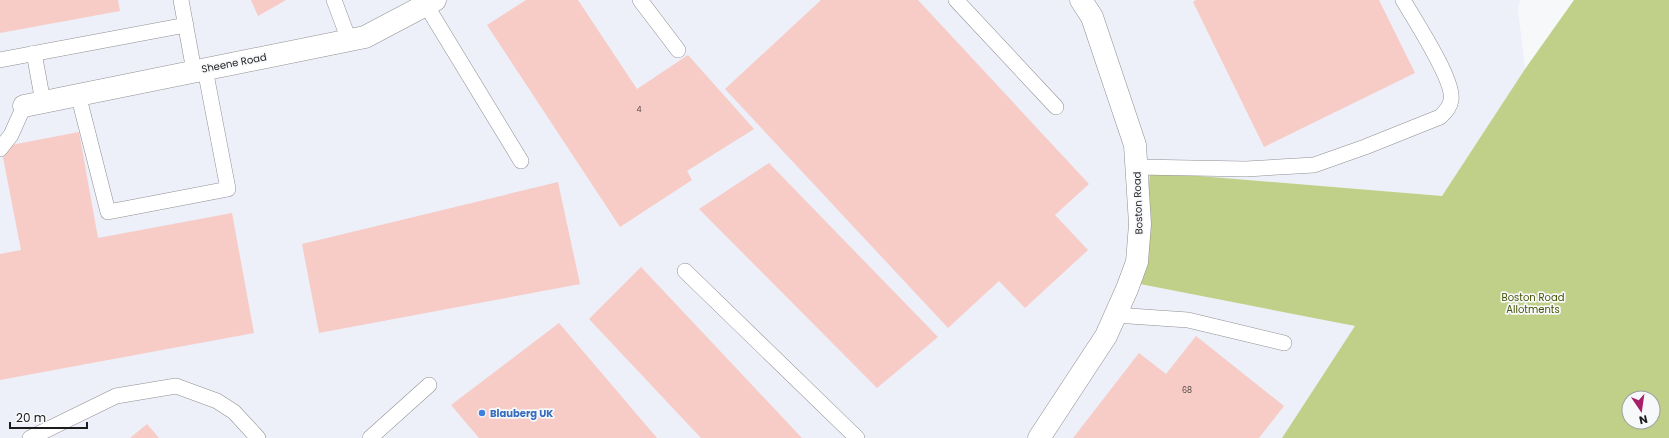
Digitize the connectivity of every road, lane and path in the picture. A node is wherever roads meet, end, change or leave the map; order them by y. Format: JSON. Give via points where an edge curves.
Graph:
{"nodes":[{"id":1,"x":181,"y":0,"type":"edge"},
{"id":2,"x":334,"y":0,"type":"edge"},
{"id":3,"x":640,"y":0,"type":"edge"},
{"id":4,"x":956,"y":0,"type":"edge"},
{"id":5,"x":1081,"y":0,"type":"edge"},
{"id":6,"x":1403,"y":0,"type":"edge"},
{"id":7,"x":431,"y":2,"type":"edge"},
{"id":8,"x":186,"y":26,"type":"junction"},
{"id":9,"x":349,"y":40,"type":"junction"},
{"id":10,"x":678,"y":50,"type":"dead end"},
{"id":11,"x":34,"y":54,"type":"junction"},
{"id":12,"x":0,"y":60,"type":"edge"},
{"id":13,"x":199,"y":70,"type":"junction"},
{"id":14,"x":78,"y":94,"type":"junction"},
{"id":15,"x":34,"y":104,"type":"junction"},
{"id":16,"x":1056,"y":107,"type":"dead end"},
{"id":17,"x":0,"y":149,"type":"edge"},
{"id":18,"x":521,"y":161,"type":"dead end"},
{"id":19,"x":1137,"y":167,"type":"junction"},
{"id":20,"x":685,"y":271,"type":"dead end"},
{"id":21,"x":1115,"y":315,"type":"junction"},
{"id":22,"x":1284,"y":343,"type":"dead end"},
{"id":23,"x":429,"y":385,"type":"dead end"},
{"id":24,"x":30,"y":438,"type":"edge"},
{"id":25,"x":258,"y":438,"type":"edge"},
{"id":26,"x":370,"y":438,"type":"edge"},
{"id":27,"x":857,"y":438,"type":"edge"},
{"id":28,"x":1039,"y":438,"type":"edge"}],
"edges":[{"from":1,"to":8,"type":"lane"},
{"from":2,"to":9,"type":"lane"},
{"from":3,"to":10,"type":"lane"},
{"from":4,"to":16,"type":"lane"},
{"from":5,"to":19,"type":"street","name":"Boston Road","via":[[1092,17],[1111,70],[1135,145]]},
{"from":6,"to":19,"type":"lane","via":[[1449,82],[1452,98],[1448,109],[1440,117],[1314,165],[1246,169]]},
{"from":7,"to":9,"type":"street","name":"Sheene Road","via":[[365,37]]},
{"from":7,"to":18,"type":"lane"},
{"from":8,"to":11,"type":"lane"},
{"from":8,"to":13,"type":"lane"},
{"from":9,"to":13,"type":"street","name":"Sheene Road"},
{"from":11,"to":12,"type":"lane"},
{"from":11,"to":15,"type":"lane"},
{"from":13,"to":14,"type":"street","name":"Sheene Road"},
{"from":13,"to":14,"type":"lane","via":[[216,119],[228,189],[108,212]]},
{"from":14,"to":15,"type":"street","name":"Sheene Road"},
{"from":15,"to":17,"type":"lane"},
{"from":19,"to":21,"type":"street","name":"Boston Road","via":[[1140,224],[1137,262]]},
{"from":20,"to":27,"type":"lane"},
{"from":21,"to":22,"type":"lane","via":[[1188,320]]},
{"from":21,"to":28,"type":"street","name":"Boston Road","via":[[1106,336]]},
{"from":23,"to":26,"type":"lane"},
{"from":24,"to":25,"type":"lane","via":[[116,396],[176,386],[217,401],[234,412]]}]}
